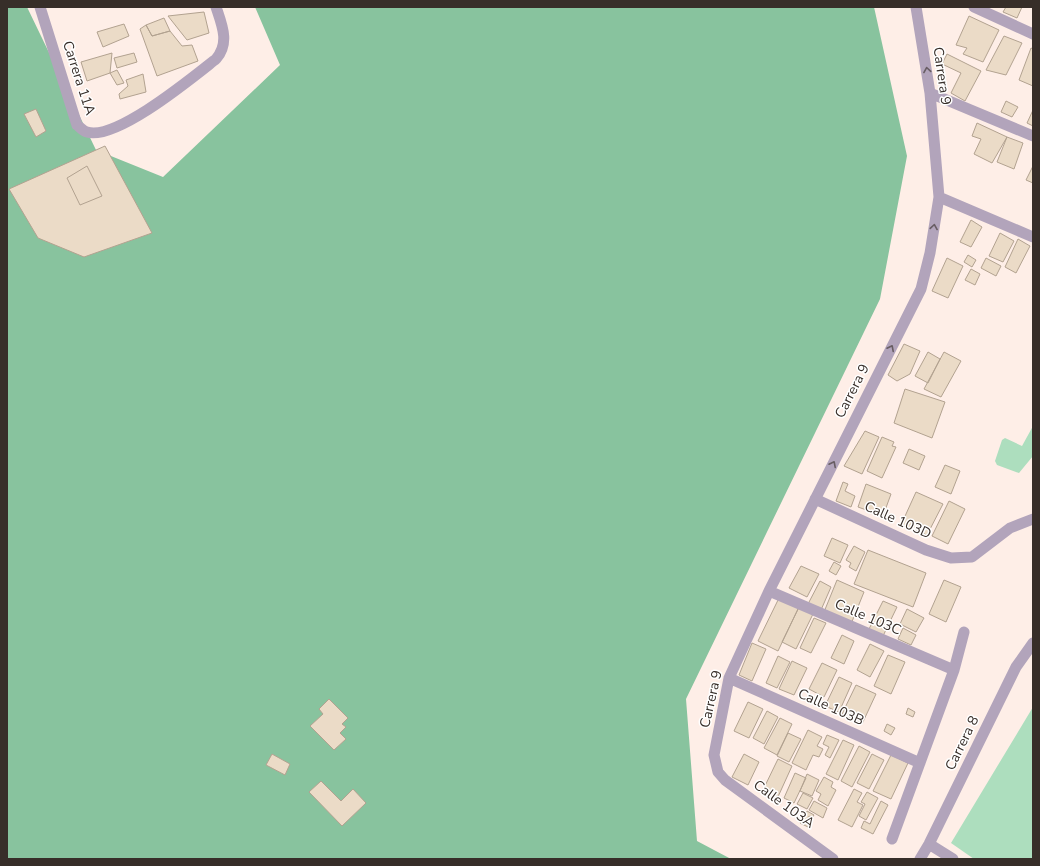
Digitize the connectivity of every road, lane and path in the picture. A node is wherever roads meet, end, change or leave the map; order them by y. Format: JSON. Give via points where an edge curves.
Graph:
{"nodes":[{"id":1,"x":40,"y":7,"type":"edge"},
{"id":2,"x":216,"y":7,"type":"edge"},
{"id":3,"x":916,"y":7,"type":"edge"},
{"id":4,"x":974,"y":7,"type":"edge"},
{"id":5,"x":1033,"y":34,"type":"edge"},
{"id":6,"x":930,"y":93,"type":"junction"},
{"id":7,"x":1033,"y":136,"type":"edge"},
{"id":8,"x":939,"y":197,"type":"junction"},
{"id":9,"x":1033,"y":237,"type":"edge"},
{"id":10,"x":815,"y":499,"type":"junction"},
{"id":11,"x":1033,"y":519,"type":"edge"},
{"id":12,"x":769,"y":591,"type":"junction"},
{"id":13,"x":964,"y":632,"type":"dead end"},
{"id":14,"x":1033,"y":643,"type":"edge"},
{"id":15,"x":954,"y":670,"type":"junction"},
{"id":16,"x":729,"y":678,"type":"junction"},
{"id":17,"x":920,"y":763,"type":"junction"},
{"id":18,"x":718,"y":772,"type":"joint"},
{"id":19,"x":892,"y":839,"type":"dead end"},
{"id":20,"x":929,"y":844,"type":"junction"},
{"id":21,"x":833,"y":859,"type":"edge"},
{"id":22,"x":920,"y":859,"type":"edge"},
{"id":23,"x":953,"y":859,"type":"edge"}],
"edges":[{"from":1,"to":2,"type":"street","name":"Carrera 11A","via":[[77,124],[86,132],[95,133],[111,129],[157,104],[216,59],[225,45]]},
{"from":6,"to":3,"type":"street","name":"Carrera 9","one_way":true},
{"from":4,"to":5,"type":"street"},
{"from":6,"to":7,"type":"street"},
{"from":6,"to":8,"type":"street","name":"Carrera 9"},
{"from":8,"to":9,"type":"street"},
{"from":10,"to":8,"type":"street","name":"Carrera 9","one_way":true,"via":[[921,289]]},
{"from":10,"to":11,"type":"street","name":"Calle 103D","via":[[926,550],[951,558],[972,557],[1010,528]]},
{"from":10,"to":12,"type":"street","name":"Carrera 9"},
{"from":12,"to":15,"type":"street","name":"Calle 103C"},
{"from":12,"to":16,"type":"street","name":"Carrera 9"},
{"from":13,"to":15,"type":"street"},
{"from":14,"to":20,"type":"street","name":"Carrera 8","via":[[1016,667]]},
{"from":15,"to":17,"type":"street"},
{"from":16,"to":17,"type":"street","name":"Calle 103B"},
{"from":16,"to":18,"type":"street","name":"Carrera 9","via":[[714,755]]},
{"from":17,"to":19,"type":"street"},
{"from":18,"to":21,"type":"street","name":"Calle 103A","via":[[725,780]]},
{"from":20,"to":22,"type":"street","name":"Carrera 8"},
{"from":20,"to":23,"type":"street"}]}
